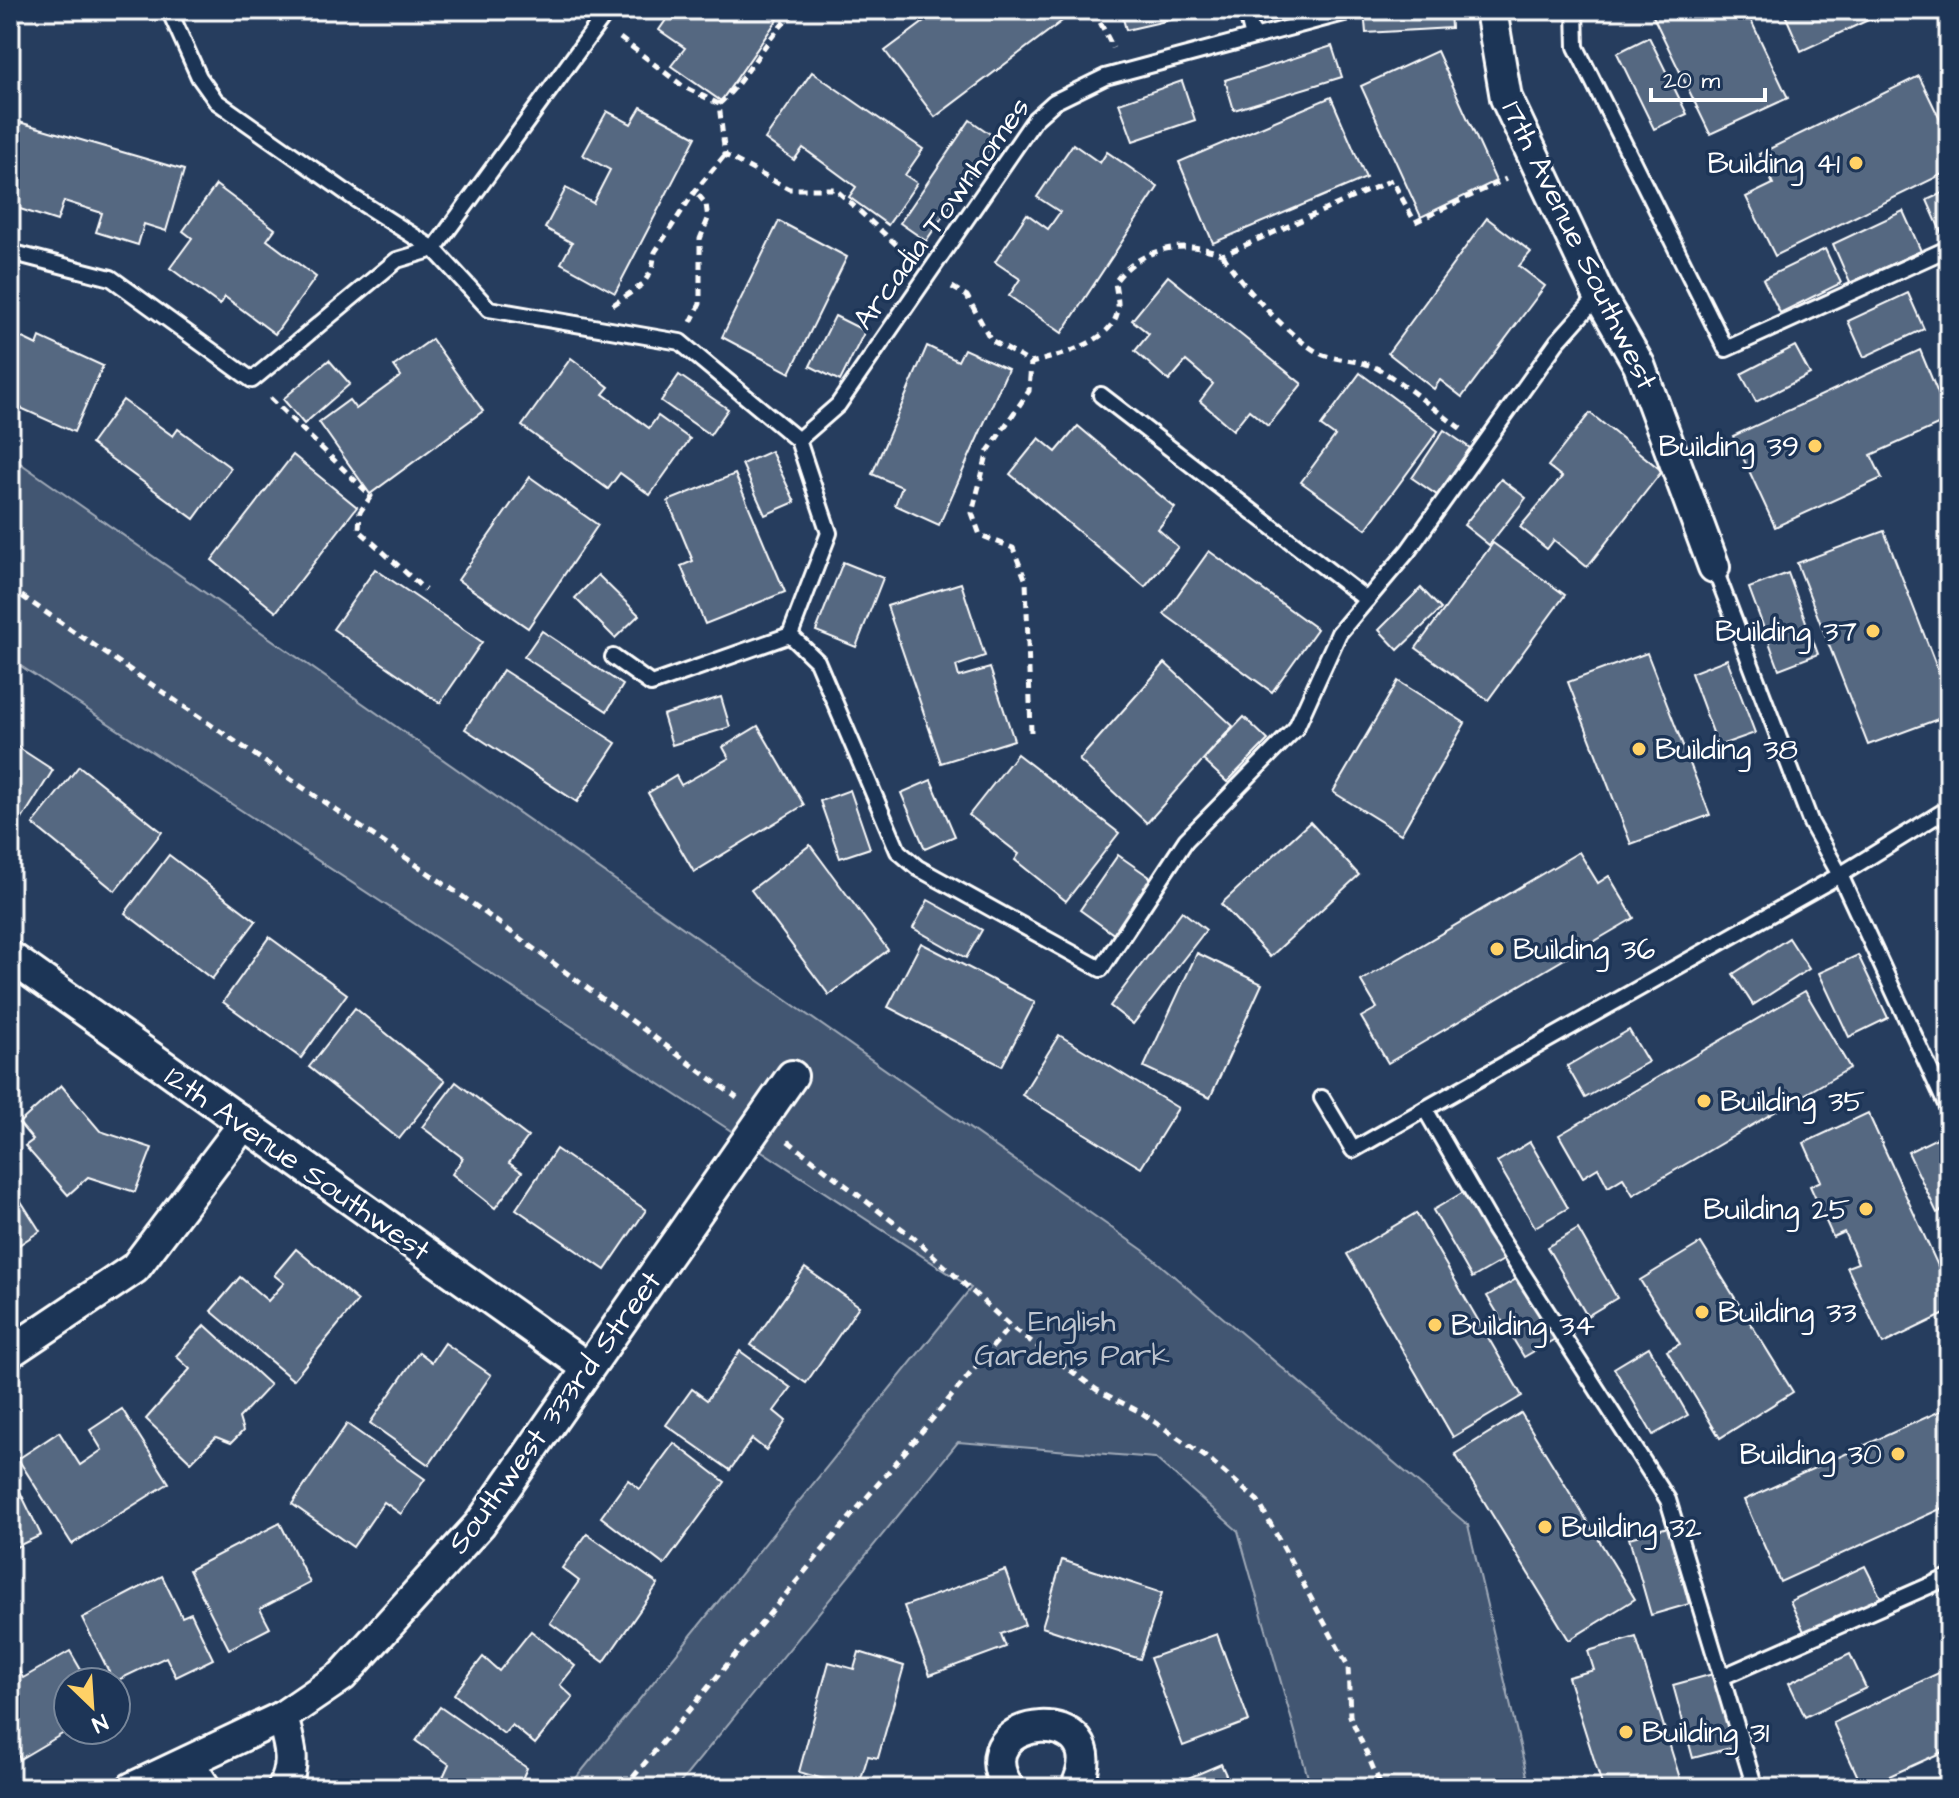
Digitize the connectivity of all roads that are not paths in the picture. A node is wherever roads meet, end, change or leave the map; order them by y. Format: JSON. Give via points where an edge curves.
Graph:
{"nodes":[{"id":1,"x":169,"y":10,"type":"edge"},
{"id":2,"x":1246,"y":10,"type":"edge"},
{"id":3,"x":1355,"y":10,"type":"edge"},
{"id":4,"x":1491,"y":10,"type":"edge"},
{"id":5,"x":1575,"y":10,"type":"edge"},
{"id":6,"x":603,"y":16,"type":"edge"},
{"id":7,"x":1253,"y":37,"type":"junction"},
{"id":8,"x":1949,"y":248,"type":"edge"},
{"id":9,"x":434,"y":249,"type":"junction"},
{"id":10,"x":10,"y":252,"type":"edge"},
{"id":11,"x":1599,"y":295,"type":"junction"},
{"id":12,"x":1101,"y":395,"type":"dead end"},
{"id":13,"x":798,"y":440,"type":"junction"},
{"id":14,"x":1714,"y":567,"type":"joint"},
{"id":15,"x":1367,"y":600,"type":"junction"},
{"id":16,"x":790,"y":635,"type":"junction"},
{"id":17,"x":613,"y":657,"type":"dead end"},
{"id":18,"x":1949,"y":808,"type":"edge"},
{"id":19,"x":1840,"y":875,"type":"junction"},
{"id":20,"x":10,"y":957,"type":"edge"},
{"id":21,"x":792,"y":1076,"type":"dead end"},
{"id":22,"x":1322,"y":1098,"type":"dead end"},
{"id":23,"x":1425,"y":1109,"type":"junction"},
{"id":24,"x":1949,"y":1111,"type":"edge"},
{"id":25,"x":243,"y":1125,"type":"junction"},
{"id":26,"x":10,"y":1352,"type":"edge"},
{"id":27,"x":588,"y":1368,"type":"junction"},
{"id":28,"x":1949,"y":1577,"type":"edge"},
{"id":29,"x":1722,"y":1677,"type":"junction"},
{"id":30,"x":282,"y":1717,"type":"junction"},
{"id":31,"x":188,"y":1762,"type":"junction"},
{"id":32,"x":132,"y":1788,"type":"edge"},
{"id":33,"x":205,"y":1788,"type":"edge"},
{"id":34,"x":283,"y":1788,"type":"edge"},
{"id":35,"x":1008,"y":1788,"type":"edge"},
{"id":36,"x":1076,"y":1788,"type":"edge"},
{"id":37,"x":1755,"y":1788,"type":"edge"}],
"edges":[{"from":1,"to":9,"type":"lane","via":[[199,77],[216,101]]},
{"from":2,"to":7,"type":"lane"},
{"from":3,"to":7,"type":"lane","name":"Arcadia Townhomes"},
{"from":4,"to":11,"type":"street","name":"17th Avenue Southwest","via":[[1506,98]]},
{"from":5,"to":8,"type":"lane","via":[[1576,47],[1726,349]]},
{"from":6,"to":9,"type":"lane"},
{"from":7,"to":13,"type":"lane","name":"Arcadia Townhomes","via":[[1125,71],[1075,90],[1035,119],[838,405]]},
{"from":9,"to":10,"type":"lane","via":[[397,260],[252,380],[111,278]]},
{"from":9,"to":13,"type":"lane","via":[[489,309],[680,342]]},
{"from":11,"to":14,"type":"street","name":"17th Avenue Southwest","via":[[1657,405]]},
{"from":11,"to":15,"type":"lane","via":[[1557,342]]},
{"from":12,"to":15,"type":"lane"},
{"from":13,"to":16,"type":"lane","via":[[829,533]]},
{"from":14,"to":19,"type":"lane","via":[[1811,823]]},
{"from":15,"to":16,"type":"lane","via":[[1339,633],[1296,728],[1186,840],[1101,969],[918,868],[898,851],[817,661]]},
{"from":16,"to":17,"type":"lane","via":[[651,684]]},
{"from":18,"to":19,"type":"lane"},
{"from":19,"to":23,"type":"lane"},
{"from":19,"to":24,"type":"lane"},
{"from":20,"to":25,"type":"street","name":"12th Avenue Southwest"},
{"from":21,"to":27,"type":"street","name":"Southwest 333rd Street"},
{"from":22,"to":23,"type":"lane","via":[[1353,1150]]},
{"from":23,"to":29,"type":"lane","via":[[1494,1229],[1668,1500]]},
{"from":25,"to":26,"type":"street","via":[[135,1268]]},
{"from":25,"to":27,"type":"street","name":"12th Avenue Southwest"},
{"from":27,"to":30,"type":"street","name":"Southwest 333rd Street","via":[[480,1524],[342,1676]]},
{"from":28,"to":29,"type":"lane"},
{"from":29,"to":37,"type":"lane"},
{"from":30,"to":31,"type":"street","name":"Southwest 333rd Street"},
{"from":30,"to":34,"type":"street","via":[[292,1754]]},
{"from":31,"to":32,"type":"street","name":"Southwest 333rd Street"},
{"from":31,"to":33,"type":"street"},
{"from":35,"to":36,"type":"street","via":[[1001,1767],[1009,1740],[1032,1725],[1047,1724],[1061,1728],[1080,1749],[1083,1763]]}]}
